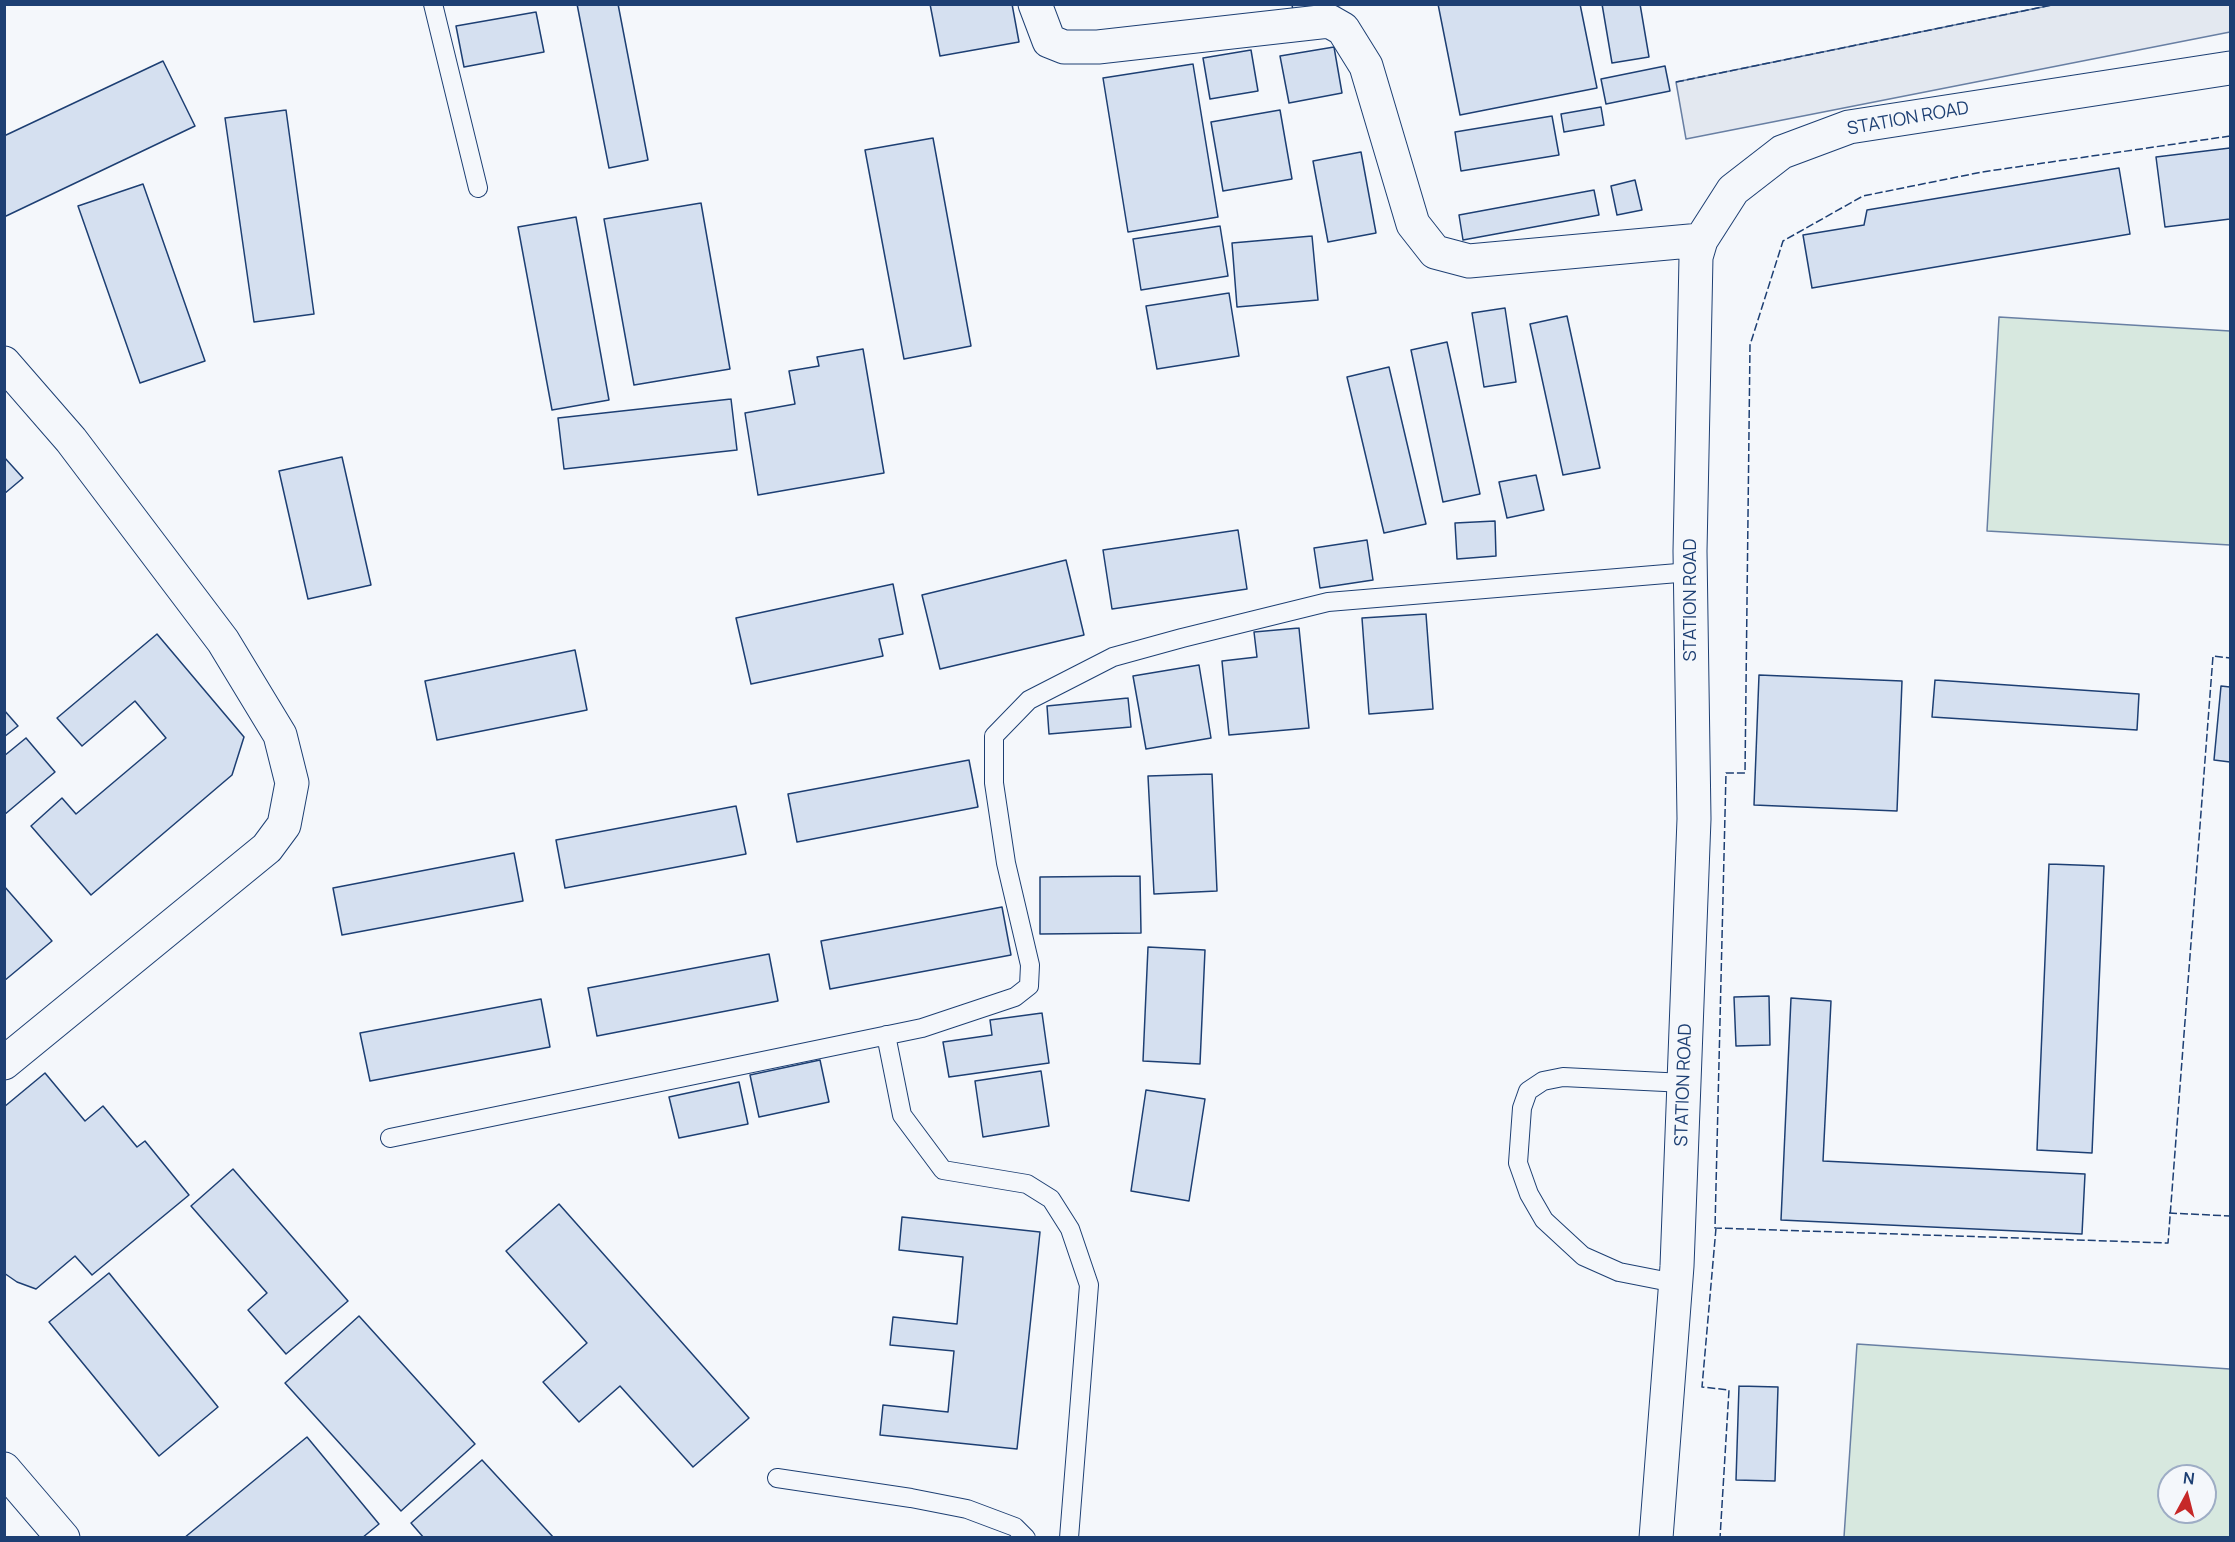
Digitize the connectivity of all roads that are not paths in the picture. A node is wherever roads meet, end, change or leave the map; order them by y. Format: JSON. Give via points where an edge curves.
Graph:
{"nodes":[{"id":1,"x":433,"y":4,"type":"edge"},
{"id":2,"x":1035,"y":4,"type":"edge"},
{"id":3,"x":2230,"y":68,"type":"edge"},
{"id":4,"x":478,"y":188,"type":"dead end"},
{"id":5,"x":1701,"y":240,"type":"junction"},
{"id":6,"x":4,"y":363,"type":"edge"},
{"id":7,"x":1690,"y":572,"type":"junction"},
{"id":8,"x":886,"y":1035,"type":"junction"},
{"id":9,"x":4,"y":1063,"type":"edge"},
{"id":10,"x":1685,"y":1083,"type":"junction"},
{"id":11,"x":390,"y":1138,"type":"dead end"},
{"id":12,"x":1675,"y":1282,"type":"junction"},
{"id":13,"x":4,"y":1469,"type":"edge"},
{"id":14,"x":777,"y":1478,"type":"dead end"},
{"id":15,"x":63,"y":1538,"type":"edge"},
{"id":16,"x":1026,"y":1538,"type":"edge"},
{"id":17,"x":1069,"y":1538,"type":"edge"},
{"id":18,"x":1656,"y":1538,"type":"edge"}],
"edges":[{"from":1,"to":4,"type":"lane"},
{"from":2,"to":5,"type":"street","via":[[1049,41],[1064,47],[1098,47],[1329,21],[1343,29],[1366,66],[1413,224],[1435,252],[1469,261]]},
{"from":3,"to":5,"type":"street","name":"STATION ROAD","via":[[1849,127],[1782,152],[1733,190]]},
{"from":5,"to":7,"type":"street","name":"STATION ROAD","via":[[1696,257]]},
{"from":6,"to":9,"type":"street","via":[[71,440],[223,641],[280,735],[292,783],[284,825],[267,848]]},
{"from":7,"to":8,"type":"lane","via":[[1328,603],[1113,657],[1029,700],[994,736],[994,783],[1006,863],[1030,965],[1029,986],[1015,997],[922,1028]]},
{"from":7,"to":10,"type":"street","name":"STATION ROAD","via":[[1694,819]]},
{"from":8,"to":11,"type":"lane"},
{"from":8,"to":17,"type":"lane","via":[[902,1115],[944,1170],[1027,1184],[1051,1199],[1070,1229],[1089,1285]]},
{"from":10,"to":12,"type":"street","name":"STATION ROAD"},
{"from":10,"to":12,"type":"lane","via":[[1563,1077],[1543,1080],[1528,1091],[1522,1108],[1518,1163],[1544,1220],[1583,1256],[1619,1272]]},
{"from":12,"to":18,"type":"street","name":"STATION ROAD"},
{"from":13,"to":15,"type":"street"},
{"from":14,"to":16,"type":"lane","via":[[967,1509],[1015,1527]]}]}
